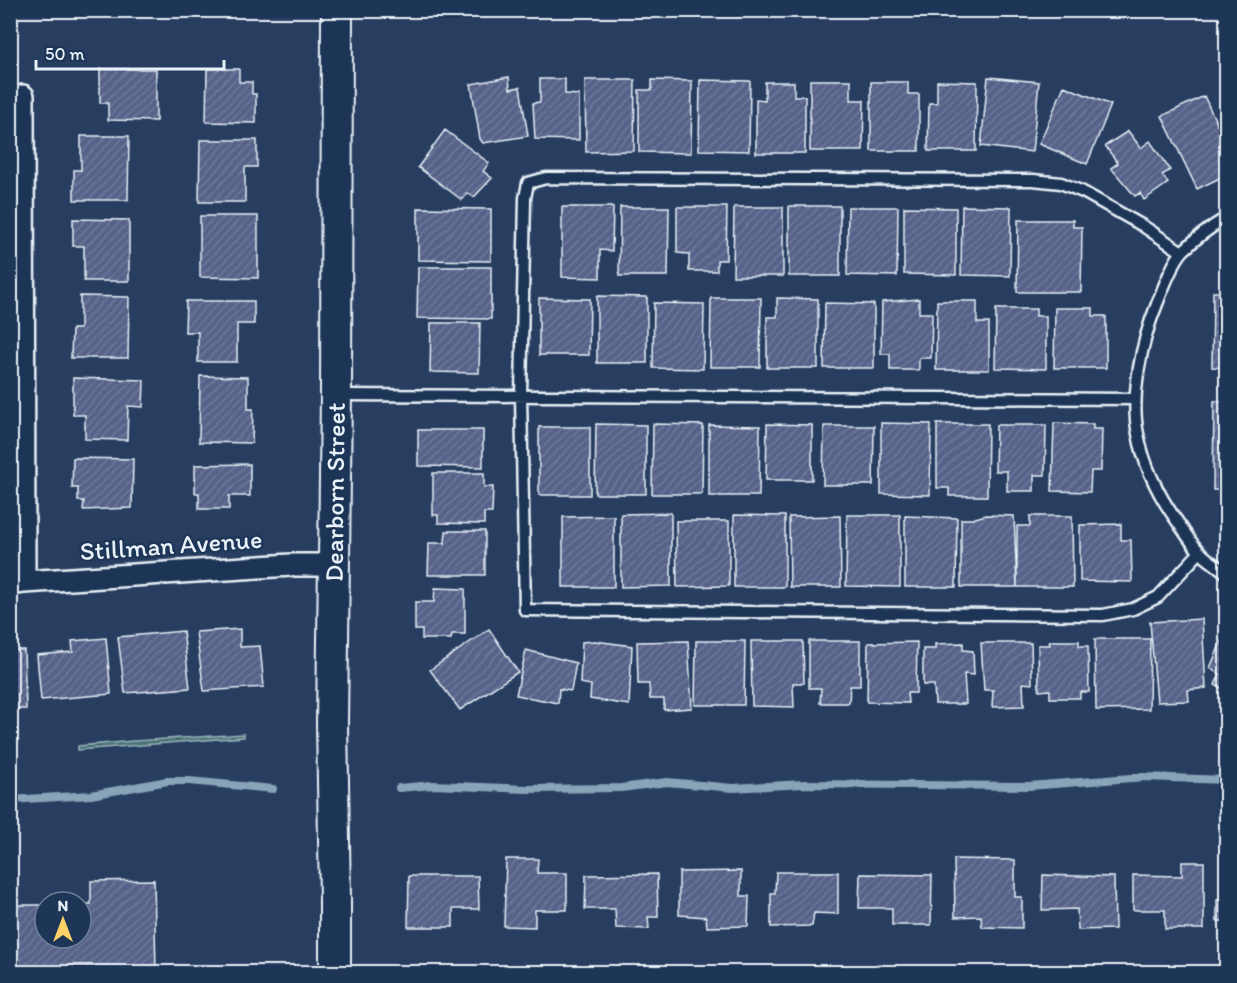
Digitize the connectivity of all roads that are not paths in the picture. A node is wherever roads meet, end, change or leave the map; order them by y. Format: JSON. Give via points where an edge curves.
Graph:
{"nodes":[{"id":1,"x":337,"y":10,"type":"edge"},
{"id":2,"x":23,"y":96,"type":"dead end"},
{"id":3,"x":1227,"y":218,"type":"edge"},
{"id":4,"x":1182,"y":252,"type":"junction"},
{"id":5,"x":336,"y":395,"type":"junction"},
{"id":6,"x":521,"y":395,"type":"junction"},
{"id":7,"x":1136,"y":399,"type":"junction"},
{"id":8,"x":1200,"y":552,"type":"junction"},
{"id":9,"x":334,"y":565,"type":"junction"},
{"id":10,"x":1227,"y":573,"type":"edge"},
{"id":11,"x":17,"y":583,"type":"edge"},
{"id":12,"x":335,"y":972,"type":"edge"}],
"edges":[{"from":1,"to":5,"type":"street","name":"Dearborn Street"},
{"from":2,"to":11,"type":"street"},
{"from":3,"to":4,"type":"lane"},
{"from":4,"to":6,"type":"lane","via":[[1143,226],[1061,183],[546,178],[528,183],[525,198]]},
{"from":4,"to":7,"type":"lane","via":[[1150,319]]},
{"from":5,"to":6,"type":"lane"},
{"from":5,"to":9,"type":"street","name":"Dearborn Street"},
{"from":6,"to":7,"type":"lane"},
{"from":6,"to":8,"type":"lane","via":[[525,610],[1103,615],[1133,609],[1158,597]]},
{"from":7,"to":8,"type":"lane","via":[[1137,433],[1154,482]]},
{"from":8,"to":10,"type":"lane"},
{"from":9,"to":11,"type":"street","name":"Stillman Avenue"},
{"from":9,"to":12,"type":"street","name":"Dearborn Street"}]}
